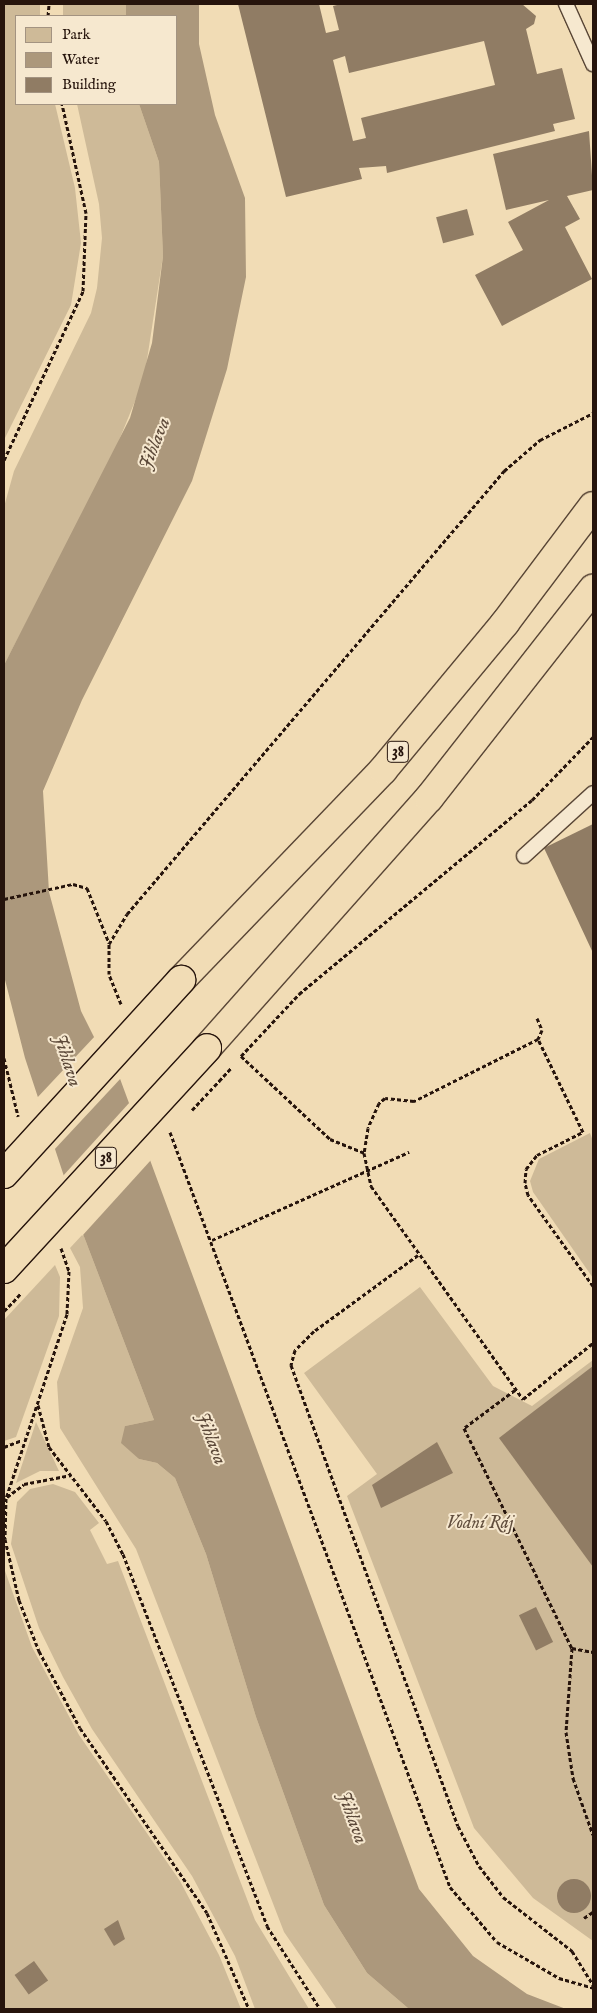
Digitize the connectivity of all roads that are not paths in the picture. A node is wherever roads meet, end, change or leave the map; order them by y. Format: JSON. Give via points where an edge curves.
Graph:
{"nodes":[{"id":1,"x":566,"y":4,"type":"edge"},
{"id":2,"x":593,"y":64,"type":"edge"},
{"id":3,"x":593,"y":506,"type":"edge"},
{"id":4,"x":593,"y":589,"type":"edge"},
{"id":5,"x":593,"y":793,"type":"edge"},
{"id":6,"x":524,"y":856,"type":"dead end"},
{"id":7,"x":4,"y":1174,"type":"edge"},
{"id":8,"x":4,"y":1269,"type":"edge"}],
"edges":[{"from":1,"to":2,"type":"lane"},
{"from":3,"to":7,"type":"highway","number":"38","bridge":true,"via":[[505,623],[383,770],[182,980]]},
{"from":4,"to":8,"type":"highway","number":"38","bridge":true,"via":[[429,798],[207,1048]]},
{"from":5,"to":6,"type":"lane"}]}
